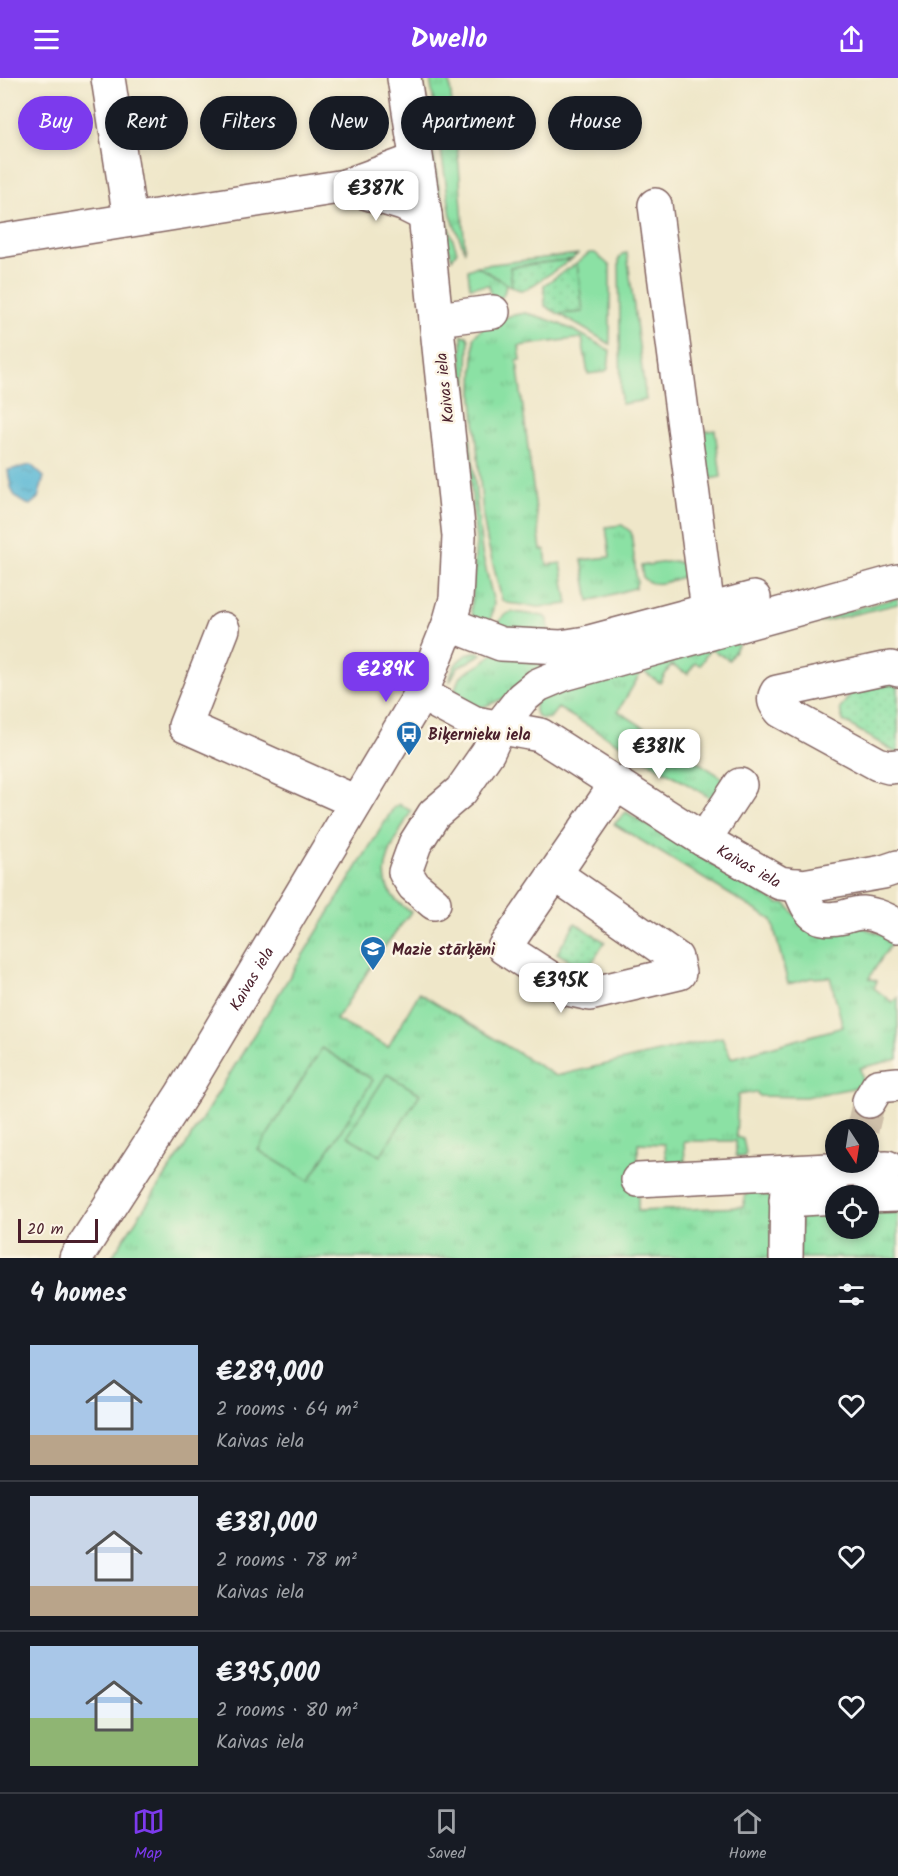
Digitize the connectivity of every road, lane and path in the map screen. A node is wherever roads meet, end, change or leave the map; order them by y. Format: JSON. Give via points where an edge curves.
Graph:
{"nodes":[{"id":1,"x":108,"y":78,"type":"edge"},
{"id":2,"x":404,"y":78,"type":"edge"},
{"id":3,"x":416,"y":160,"type":"junction"},
{"id":4,"x":345,"y":186,"type":"junction"},
{"id":5,"x":655,"y":205,"type":"dead end"},
{"id":6,"x":425,"y":215,"type":"junction"},
{"id":7,"x":130,"y":219,"type":"junction"},
{"id":8,"x":0,"y":241,"type":"edge"},
{"id":9,"x":493,"y":312,"type":"dead end"},
{"id":10,"x":436,"y":319,"type":"junction"},
{"id":11,"x":898,"y":560,"type":"edge"},
{"id":12,"x":898,"y":581,"type":"edge"},
{"id":13,"x":708,"y":610,"type":"junction"},
{"id":14,"x":449,"y":624,"type":"junction"},
{"id":15,"x":223,"y":629,"type":"dead end"},
{"id":16,"x":898,"y":670,"type":"edge"},
{"id":17,"x":421,"y":694,"type":"junction"},
{"id":18,"x":500,"y":726,"type":"junction"},
{"id":19,"x":898,"y":766,"type":"edge"},
{"id":20,"x":617,"y":783,"type":"junction"},
{"id":21,"x":740,"y":785,"type":"dead end"},
{"id":22,"x":357,"y":802,"type":"junction"},
{"id":23,"x":704,"y":840,"type":"junction"},
{"id":24,"x":898,"y":867,"type":"edge"},
{"id":25,"x":555,"y":874,"type":"junction"},
{"id":26,"x":798,"y":885,"type":"junction"},
{"id":27,"x":435,"y":903,"type":"dead end"},
{"id":28,"x":898,"y":926,"type":"edge"},
{"id":29,"x":898,"y":1084,"type":"edge"},
{"id":30,"x":869,"y":1101,"type":"tunnel mouth"},
{"id":31,"x":875,"y":1178,"type":"edge"},
{"id":32,"x":638,"y":1180,"type":"dead end"},
{"id":33,"x":787,"y":1186,"type":"junction"},
{"id":34,"x":825,"y":1196,"type":"edge"},
{"id":35,"x":76,"y":1258,"type":"edge"},
{"id":36,"x":786,"y":1258,"type":"edge"}],
"edges":[{"from":1,"to":7,"type":"street"},
{"from":2,"to":3,"type":"street","name":"Kaivas iela"},
{"from":3,"to":4,"type":"street"},
{"from":3,"to":6,"type":"street","name":"Kaivas iela"},
{"from":4,"to":6,"type":"street","via":[[404,204]]},
{"from":4,"to":7,"type":"street"},
{"from":5,"to":13,"type":"street"},
{"from":6,"to":10,"type":"street","name":"Kaivas iela"},
{"from":7,"to":8,"type":"street"},
{"from":9,"to":10,"type":"street"},
{"from":10,"to":14,"type":"street","name":"Kaivas iela","via":[[459,536],[456,598]]},
{"from":11,"to":13,"type":"street"},
{"from":12,"to":18,"type":"street","via":[[564,674],[522,698]]},
{"from":13,"to":14,"type":"street","via":[[561,647],[501,644]]},
{"from":14,"to":17,"type":"street","name":"Kaivas iela"},
{"from":15,"to":22,"type":"street","via":[[185,726]]},
{"from":16,"to":19,"type":"street","via":[[883,669],[777,692],[774,704],[878,764]]},
{"from":17,"to":18,"type":"street","name":"Kaivas iela","via":[[475,723]]},
{"from":17,"to":22,"type":"street","name":"Kaivas iela"},
{"from":18,"to":20,"type":"street","name":"Kaivas iela","via":[[540,735]]},
{"from":18,"to":27,"type":"street","via":[[488,752],[461,791],[434,814],[415,844],[405,872],[414,886]]},
{"from":20,"to":23,"type":"street","name":"Kaivas iela"},
{"from":20,"to":25,"type":"street"},
{"from":21,"to":23,"type":"street"},
{"from":22,"to":35,"type":"street","name":"Kaivas iela","via":[[182,1094]]},
{"from":23,"to":26,"type":"street","name":"Kaivas iela","via":[[780,882]]},
{"from":24,"to":26,"type":"street","name":"Kaivas iela"},
{"from":25,"to":25,"type":"street","via":[[504,948],[567,989],[590,994],[679,973],[676,958]]},
{"from":26,"to":28,"type":"street","via":[[817,917],[828,920],[862,913],[877,915]]},
{"from":29,"to":30,"type":"street","via":[[878,1086]]},
{"from":31,"to":33,"type":"street"},
{"from":32,"to":33,"type":"street"},
{"from":33,"to":34,"type":"street"},
{"from":33,"to":36,"type":"street"}]}
